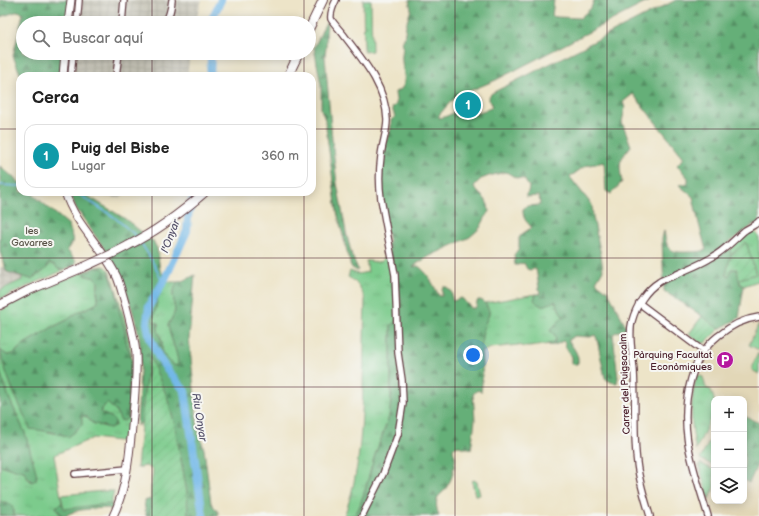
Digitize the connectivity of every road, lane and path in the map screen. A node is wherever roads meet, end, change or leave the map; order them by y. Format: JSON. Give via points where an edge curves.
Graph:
{"nodes":[{"id":1,"x":71,"y":0,"type":"edge"},
{"id":2,"x":79,"y":0,"type":"edge"},
{"id":3,"x":124,"y":0,"type":"edge"},
{"id":4,"x":172,"y":0,"type":"edge"},
{"id":5,"x":322,"y":0,"type":"edge"},
{"id":6,"x":336,"y":0,"type":"edge"},
{"id":7,"x":69,"y":16,"type":"edge"},
{"id":8,"x":78,"y":16,"type":"edge"},
{"id":9,"x":123,"y":16,"type":"edge"},
{"id":10,"x":169,"y":16,"type":"edge"},
{"id":11,"x":315,"y":16,"type":"edge"},
{"id":12,"x":64,"y":60,"type":"edge"},
{"id":13,"x":72,"y":60,"type":"edge"},
{"id":14,"x":118,"y":60,"type":"edge"},
{"id":15,"x":296,"y":60,"type":"edge"},
{"id":16,"x":63,"y":72,"type":"edge"},
{"id":17,"x":71,"y":72,"type":"edge"},
{"id":18,"x":117,"y":72,"type":"edge"},
{"id":19,"x":290,"y":72,"type":"edge"},
{"id":20,"x":66,"y":196,"type":"edge"},
{"id":21,"x":200,"y":196,"type":"edge"},
{"id":22,"x":759,"y":222,"type":"edge"},
{"id":23,"x":752,"y":227,"type":"junction"},
{"id":24,"x":758,"y":230,"type":"edge"},
{"id":25,"x":639,"y":303,"type":"junction"},
{"id":26,"x":0,"y":305,"type":"edge"},
{"id":27,"x":759,"y":317,"type":"edge"},
{"id":28,"x":703,"y":351,"type":"junction"},
{"id":29,"x":127,"y":469,"type":"junction"},
{"id":30,"x":74,"y":474,"type":"dead end"},
{"id":31,"x":113,"y":516,"type":"edge"},
{"id":32,"x":362,"y":516,"type":"edge"},
{"id":33,"x":650,"y":516,"type":"edge"},
{"id":34,"x":708,"y":516,"type":"edge"}],
"edges":[{"from":1,"to":7,"type":"main road"},
{"from":2,"to":8,"type":"street"},
{"from":3,"to":9,"type":"street"},
{"from":4,"to":10,"type":"street"},
{"from":5,"to":11,"type":"highway"},
{"from":6,"to":32,"type":"street","via":[[331,19],[367,65],[384,98],[386,126],[379,174],[381,200],[395,275],[398,352],[402,380],[403,404],[398,434],[383,474]]},
{"from":12,"to":16,"type":"main road"},
{"from":13,"to":17,"type":"street"},
{"from":14,"to":18,"type":"street"},
{"from":15,"to":19,"type":"highway"},
{"from":20,"to":29,"type":"main road","via":[[74,214],[117,276],[134,339],[134,396]]},
{"from":21,"to":26,"type":"highway","bridge":true,"via":[[156,230],[128,246]]},
{"from":22,"to":23,"type":"street","name":"Carrer del Puigsacalm"},
{"from":23,"to":24,"type":"street"},
{"from":23,"to":25,"type":"street","name":"Carrer del Puigsacalm","via":[[713,257],[659,282]]},
{"from":25,"to":28,"type":"street"},
{"from":25,"to":33,"type":"street","name":"Carrer del Puigsacalm","via":[[631,333],[635,440],[640,482]]},
{"from":27,"to":28,"type":"street","via":[[732,326],[712,340]]},
{"from":28,"to":34,"type":"street","via":[[697,361],[687,393],[685,425],[689,453]]},
{"from":29,"to":30,"type":"street"},
{"from":29,"to":31,"type":"main road","via":[[121,498]]}]}
